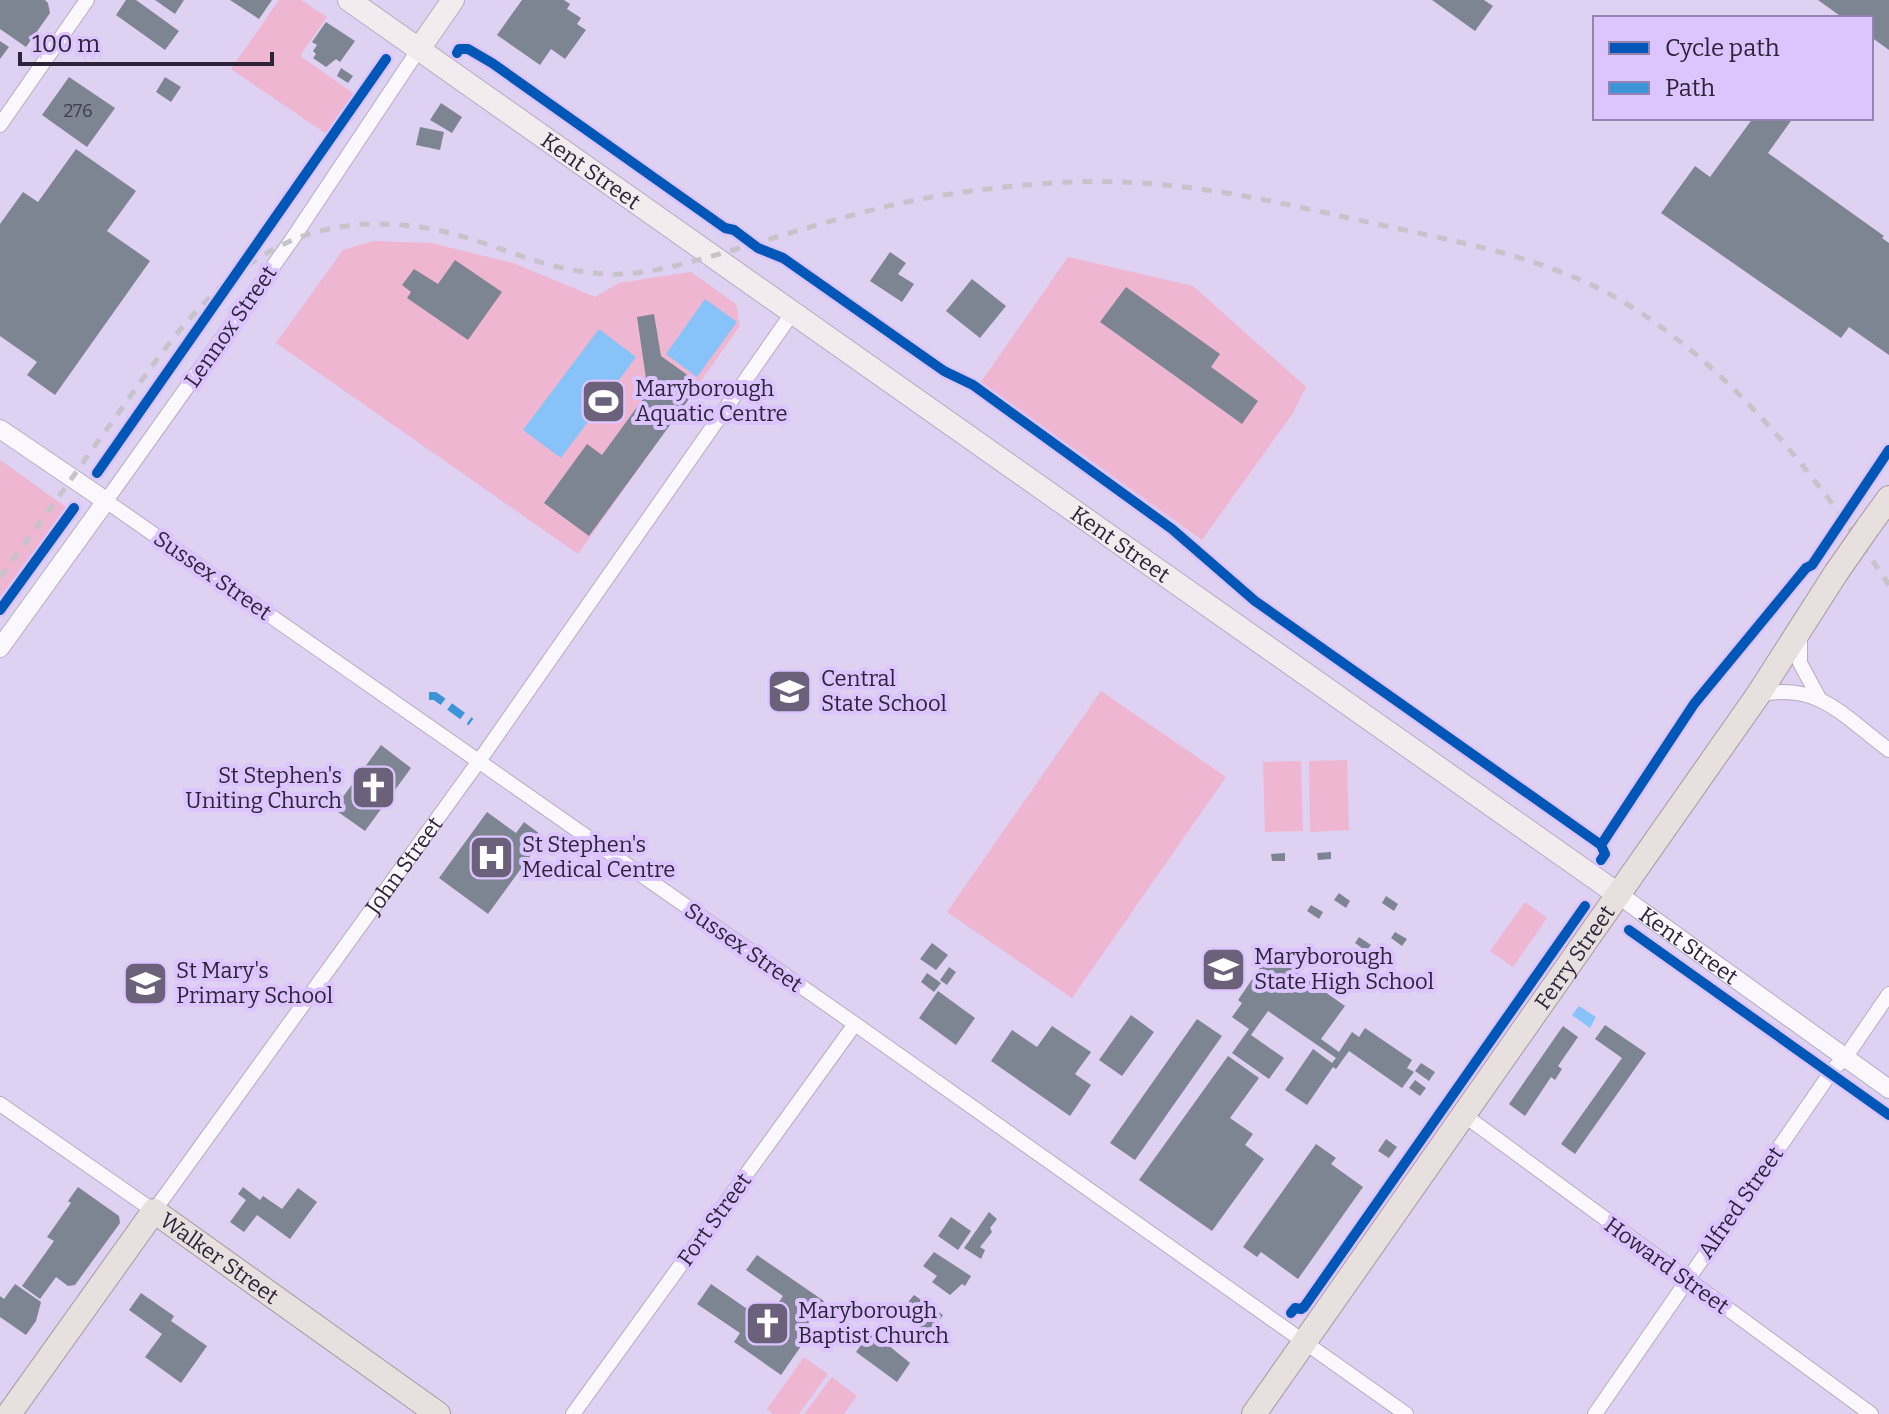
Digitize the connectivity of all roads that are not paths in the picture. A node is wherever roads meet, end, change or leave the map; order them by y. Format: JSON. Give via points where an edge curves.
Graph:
{"nodes":[{"id":1,"x":87,"y":0,"type":"edge"},
{"id":2,"x":349,"y":0,"type":"edge"},
{"id":3,"x":453,"y":0,"type":"edge"},
{"id":4,"x":419,"y":49,"type":"junction"},
{"id":5,"x":0,"y":125,"type":"edge"},
{"id":6,"x":793,"y":312,"type":"junction"},
{"id":7,"x":0,"y":429,"type":"edge"},
{"id":8,"x":1889,"y":498,"type":"edge"},
{"id":9,"x":106,"y":501,"type":"junction"},
{"id":10,"x":1801,"y":631,"type":"junction"},
{"id":11,"x":0,"y":648,"type":"edge"},
{"id":12,"x":1758,"y":695,"type":"junction"},
{"id":13,"x":1819,"y":698,"type":"junction"},
{"id":14,"x":1889,"y":750,"type":"edge"},
{"id":15,"x":479,"y":761,"type":"junction"},
{"id":16,"x":1619,"y":895,"type":"junction"},
{"id":17,"x":1889,"y":994,"type":"edge"},
{"id":18,"x":855,"y":1024,"type":"junction"},
{"id":19,"x":1845,"y":1058,"type":"junction"},
{"id":20,"x":1889,"y":1089,"type":"edge"},
{"id":21,"x":0,"y":1104,"type":"edge"},
{"id":22,"x":1464,"y":1115,"type":"junction"},
{"id":23,"x":154,"y":1211,"type":"junction"},
{"id":24,"x":1686,"y":1280,"type":"junction"},
{"id":25,"x":1305,"y":1341,"type":"junction"},
{"id":26,"x":9,"y":1414,"type":"edge"},
{"id":27,"x":438,"y":1414,"type":"edge"},
{"id":28,"x":573,"y":1414,"type":"edge"},
{"id":29,"x":1254,"y":1414,"type":"edge"},
{"id":30,"x":1406,"y":1414,"type":"edge"},
{"id":31,"x":1595,"y":1414,"type":"edge"},
{"id":32,"x":1871,"y":1414,"type":"edge"}],
"edges":[{"from":1,"to":5,"type":"street"},
{"from":2,"to":4,"type":"main road","name":"Kent Street"},
{"from":3,"to":4,"type":"main road","name":"Lennox Street"},
{"from":4,"to":6,"type":"main road","name":"Kent Street"},
{"from":4,"to":9,"type":"street","name":"Lennox Street","via":[[291,241]]},
{"from":6,"to":15,"type":"street","name":"John Street"},
{"from":6,"to":16,"type":"main road","name":"Kent Street"},
{"from":7,"to":9,"type":"street","name":"Sussex Street"},
{"from":8,"to":10,"type":"main road","name":"Ferry Street","bridge":true},
{"from":9,"to":11,"type":"street","name":"Lennox Street"},
{"from":9,"to":15,"type":"street","name":"Sussex Street"},
{"from":10,"to":12,"type":"main road","name":"Ferry Street"},
{"from":10,"to":13,"type":"street","via":[[1800,663]]},
{"from":12,"to":13,"type":"street","via":[[1781,690]]},
{"from":12,"to":16,"type":"main road","name":"Ferry Street"},
{"from":13,"to":14,"type":"street"},
{"from":15,"to":18,"type":"street","name":"Sussex Street"},
{"from":15,"to":23,"type":"street","name":"John Street"},
{"from":16,"to":19,"type":"street","name":"Kent Street"},
{"from":16,"to":22,"type":"main road","name":"Ferry Street"},
{"from":17,"to":19,"type":"street","name":"Alfred Street"},
{"from":18,"to":25,"type":"street","name":"Sussex Street"},
{"from":18,"to":28,"type":"street","name":"Fort Street"},
{"from":19,"to":20,"type":"street","name":"Kent Street"},
{"from":19,"to":24,"type":"street","name":"Alfred Street"},
{"from":21,"to":23,"type":"street","name":"Walker Street"},
{"from":22,"to":24,"type":"street","name":"Howard Street"},
{"from":22,"to":25,"type":"main road","name":"Ferry Street"},
{"from":23,"to":26,"type":"main road","name":"John Street"},
{"from":23,"to":27,"type":"main road","name":"Walker Street"},
{"from":24,"to":31,"type":"street","name":"Alfred Street"},
{"from":24,"to":32,"type":"street","name":"Howard Street"},
{"from":25,"to":29,"type":"main road","name":"Ferry Street"},
{"from":25,"to":30,"type":"street","name":"Sussex Street"}]}
